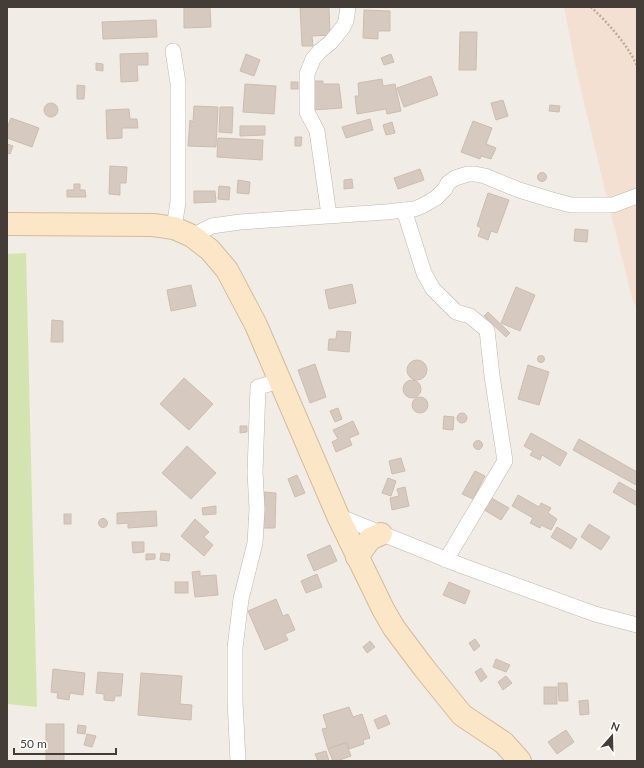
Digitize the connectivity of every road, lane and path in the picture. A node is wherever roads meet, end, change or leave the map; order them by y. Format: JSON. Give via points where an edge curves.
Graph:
{"nodes":[{"id":1,"x":348,"y":7,"type":"edge"},
{"id":2,"x":591,"y":7,"type":"edge"},
{"id":3,"x":173,"y":52,"type":"dead end"},
{"id":4,"x":637,"y":66,"type":"edge"},
{"id":5,"x":637,"y":196,"type":"edge"},
{"id":6,"x":404,"y":210,"type":"junction"},
{"id":7,"x":329,"y":215,"type":"junction"},
{"id":8,"x":7,"y":224,"type":"edge"},
{"id":9,"x":183,"y":232,"type":"junction"},
{"id":10,"x":280,"y":381,"type":"junction"},
{"id":11,"x":338,"y":516,"type":"junction"},
{"id":12,"x":381,"y":534,"type":"junction"},
{"id":13,"x":357,"y":557,"type":"junction"},
{"id":14,"x":446,"y":560,"type":"junction"},
{"id":15,"x":637,"y":625,"type":"edge"},
{"id":16,"x":238,"y":761,"type":"edge"},
{"id":17,"x":520,"y":761,"type":"edge"}],
"edges":[{"from":1,"to":7,"type":"street","via":[[343,27],[313,59],[307,74],[307,112],[316,131]]},
{"from":2,"to":4,"type":"path","via":[[606,21],[634,58]]},
{"from":3,"to":9,"type":"street","via":[[178,83],[178,202]]},
{"from":5,"to":6,"type":"street","via":[[613,205],[571,204],[519,190],[485,176],[468,174],[448,183],[440,195],[430,202]]},
{"from":6,"to":7,"type":"street"},
{"from":6,"to":14,"type":"street","via":[[424,273],[433,288],[456,312],[470,316],[487,330],[505,461]]},
{"from":7,"to":9,"type":"street","via":[[240,222]]},
{"from":8,"to":9,"type":"street","via":[[153,225]]},
{"from":9,"to":10,"type":"street","via":[[210,250],[227,270],[256,324]]},
{"from":10,"to":11,"type":"street"},
{"from":10,"to":16,"type":"street","via":[[258,387],[255,543],[241,599],[235,648]]},
{"from":11,"to":12,"type":"street"},
{"from":11,"to":13,"type":"street"},
{"from":12,"to":13,"type":"street","via":[[370,539]]},
{"from":12,"to":14,"type":"street"},
{"from":13,"to":17,"type":"street","via":[[394,628],[424,668],[462,715],[504,743]]},
{"from":14,"to":15,"type":"street","via":[[595,614]]}]}
